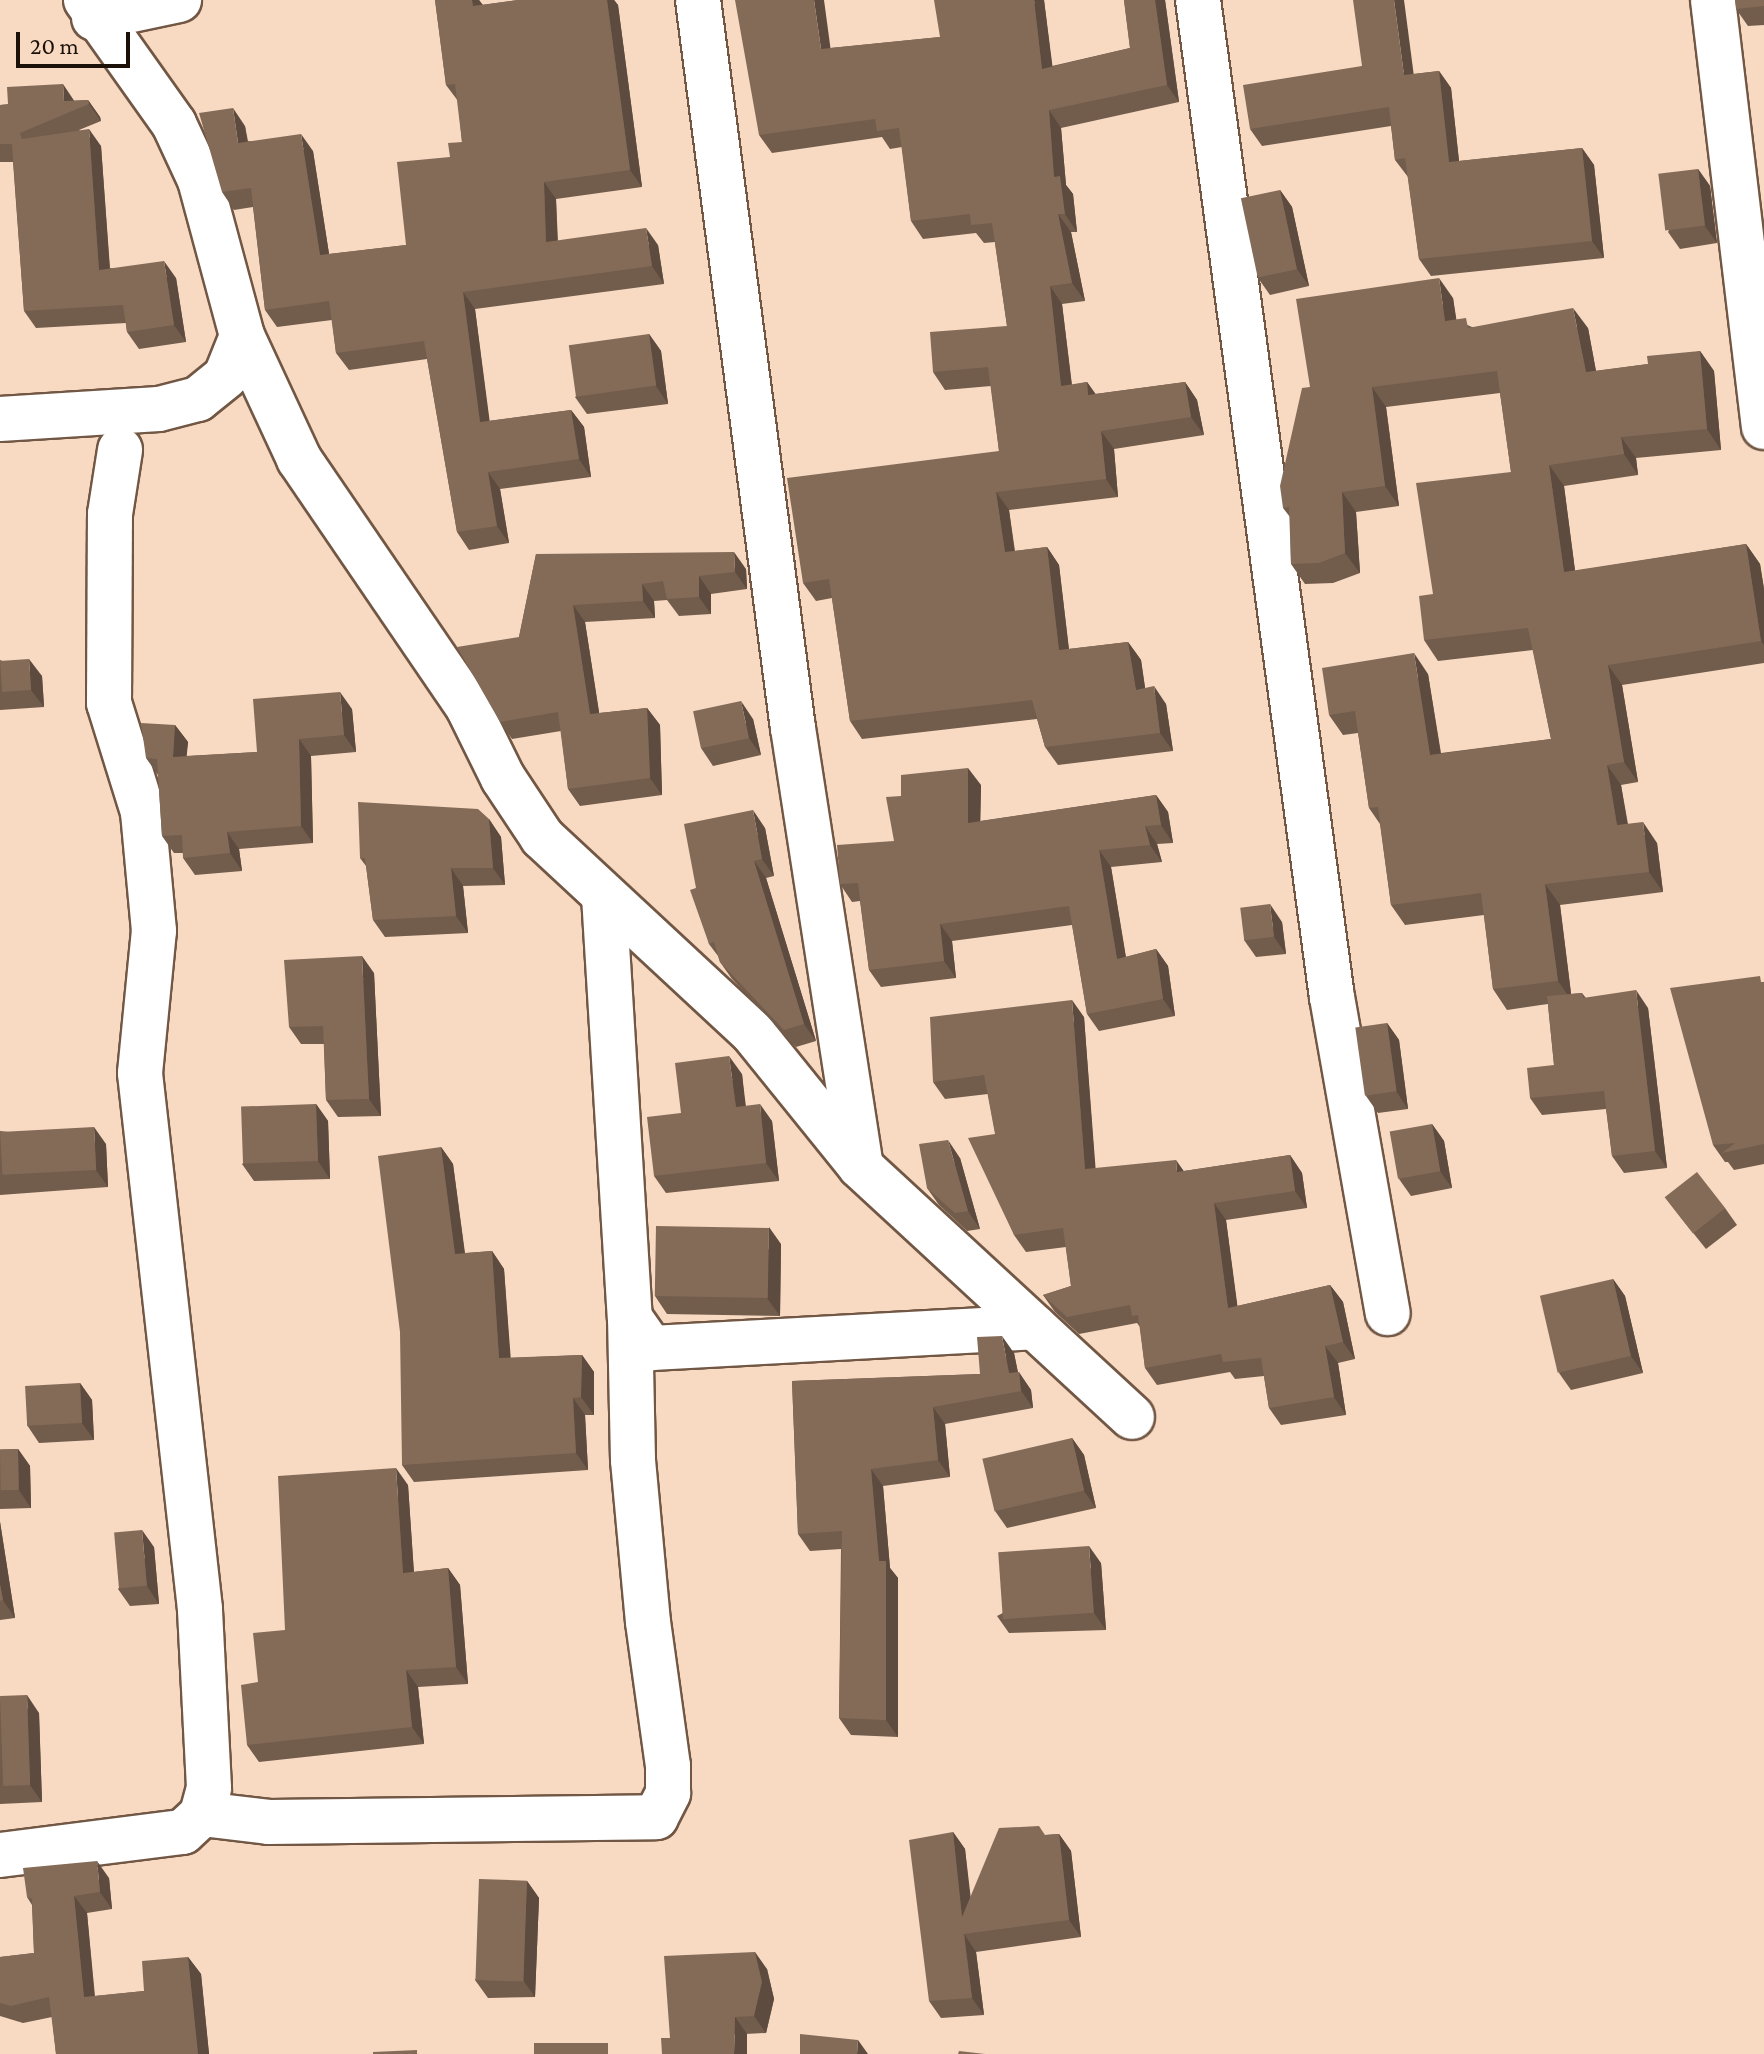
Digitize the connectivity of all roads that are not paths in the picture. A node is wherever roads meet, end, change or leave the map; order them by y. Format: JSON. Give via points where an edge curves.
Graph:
{"nodes":[{"id":1,"x":179,"y":0,"type":"edge"},
{"id":2,"x":698,"y":0,"type":"edge"},
{"id":3,"x":1198,"y":0,"type":"edge"},
{"id":4,"x":1713,"y":0,"type":"edge"},
{"id":5,"x":90,"y":9,"type":"edge"},
{"id":6,"x":242,"y":336,"type":"junction"},
{"id":7,"x":159,"y":409,"type":"junction"},
{"id":8,"x":82,"y":415,"type":"junction"},
{"id":9,"x":0,"y":419,"type":"edge"},
{"id":10,"x":1764,"y":427,"type":"edge"},
{"id":11,"x":120,"y":450,"type":"junction"},
{"id":12,"x":604,"y":896,"type":"junction"},
{"id":13,"x":860,"y":1166,"type":"junction"},
{"id":14,"x":1388,"y":1313,"type":"dead end"},
{"id":15,"x":630,"y":1318,"type":"junction"},
{"id":16,"x":1034,"y":1327,"type":"junction"},
{"id":17,"x":1132,"y":1417,"type":"dead end"},
{"id":18,"x":202,"y":1814,"type":"junction"},
{"id":19,"x":0,"y":1855,"type":"edge"}],
"edges":[{"from":1,"to":5,"type":"street"},
{"from":2,"to":13,"type":"street","via":[[793,728]]},
{"from":3,"to":14,"type":"street","via":[[1332,997]]},
{"from":4,"to":10,"type":"street"},
{"from":5,"to":6,"type":"street","via":[[174,124],[200,180]]},
{"from":6,"to":7,"type":"street","via":[[226,376],[198,399]]},
{"from":6,"to":12,"type":"street","via":[[299,459],[468,707],[503,778],[542,837]]},
{"from":7,"to":8,"type":"street"},
{"from":7,"to":11,"type":"street"},
{"from":8,"to":9,"type":"street"},
{"from":8,"to":11,"type":"street"},
{"from":11,"to":18,"type":"street","via":[[110,514],[109,703],[143,812],[154,931],[140,1073],[200,1609],[209,1788]]},
{"from":12,"to":13,"type":"street","via":[[665,946],[752,1032]]},
{"from":12,"to":15,"type":"street"},
{"from":13,"to":16,"type":"street"},
{"from":15,"to":16,"type":"street","via":[[651,1348]]},
{"from":15,"to":18,"type":"street","via":[[633,1460],[668,1766],[668,1793],[656,1817],[269,1822]]},
{"from":16,"to":17,"type":"street"},
{"from":18,"to":19,"type":"street","via":[[183,1832],[151,1839]]}]}
